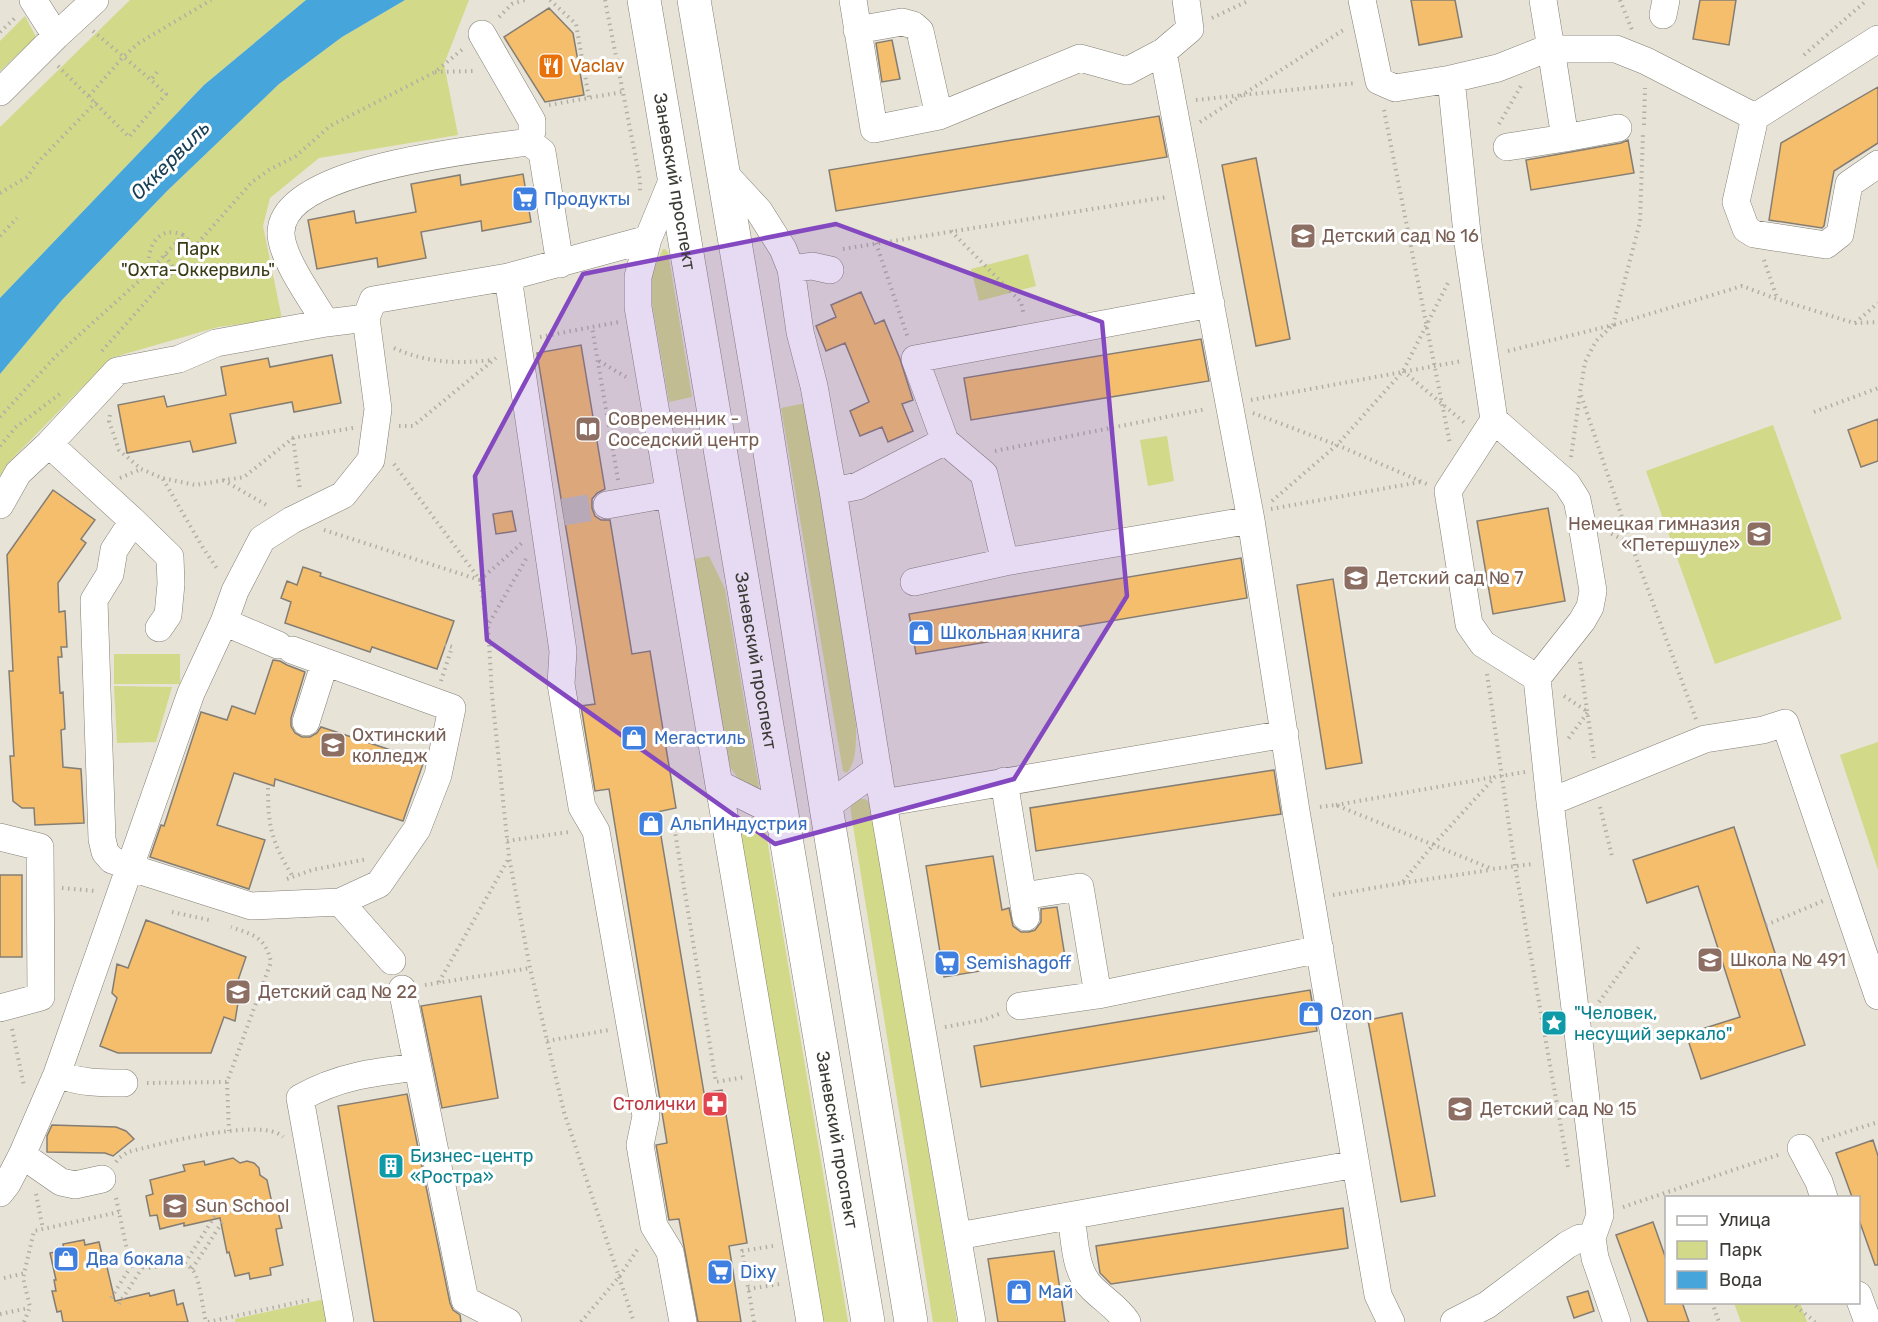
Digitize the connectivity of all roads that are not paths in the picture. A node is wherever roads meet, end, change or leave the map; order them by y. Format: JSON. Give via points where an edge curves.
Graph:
{"nodes":[{"id":1,"x":33,"y":0,"type":"edge"},
{"id":2,"x":95,"y":0,"type":"edge"},
{"id":3,"x":644,"y":0,"type":"edge"},
{"id":4,"x":694,"y":0,"type":"edge"},
{"id":5,"x":853,"y":0,"type":"edge"},
{"id":6,"x":1186,"y":0,"type":"edge"},
{"id":7,"x":1543,"y":0,"type":"edge"},
{"id":8,"x":1364,"y":8,"type":"edge"},
{"id":9,"x":856,"y":30,"type":"junction"},
{"id":10,"x":482,"y":34,"type":"road end"},
{"id":11,"x":56,"y":36,"type":"junction"},
{"id":12,"x":1878,"y":39,"type":"edge"},
{"id":13,"x":1546,"y":50,"type":"junction"},
{"id":14,"x":1163,"y":51,"type":"junction"},
{"id":15,"x":1451,"y":79,"type":"junction"},
{"id":16,"x":0,"y":92,"type":"edge"},
{"id":17,"x":939,"y":116,"type":"junction"},
{"id":18,"x":1755,"y":117,"type":"junction"},
{"id":19,"x":1618,"y":128,"type":"dead end"},
{"id":20,"x":1502,"y":138,"type":"road end"},
{"id":21,"x":1565,"y":138,"type":"junction"},
{"id":22,"x":529,"y":142,"type":"junction"},
{"id":23,"x":1878,"y":164,"type":"edge"},
{"id":24,"x":723,"y":172,"type":"junction"},
{"id":25,"x":674,"y":176,"type":"junction"},
{"id":26,"x":648,"y":239,"type":"junction"},
{"id":27,"x":831,"y":260,"type":"road end"},
{"id":28,"x":560,"y":264,"type":"junction"},
{"id":29,"x":790,"y":269,"type":"junction"},
{"id":30,"x":508,"y":277,"type":"junction"},
{"id":31,"x":1211,"y":304,"type":"junction"},
{"id":32,"x":326,"y":323,"type":"junction"},
{"id":33,"x":367,"y":326,"type":"junction"},
{"id":34,"x":1488,"y":429,"type":"junction"},
{"id":35,"x":49,"y":444,"type":"junction"},
{"id":36,"x":955,"y":449,"type":"junction"},
{"id":37,"x":833,"y":491,"type":"junction"},
{"id":38,"x":669,"y":494,"type":"junction"},
{"id":39,"x":615,"y":504,"type":"tunnel mouth"},
{"id":40,"x":0,"y":505,"type":"edge"},
{"id":41,"x":1256,"y":515,"type":"junction"},
{"id":42,"x":133,"y":521,"type":"junction"},
{"id":43,"x":1005,"y":562,"type":"junction"},
{"id":44,"x":914,"y":582,"type":"dead end"},
{"id":45,"x":224,"y":622,"type":"junction"},
{"id":46,"x":159,"y":628,"type":"dead end"},
{"id":47,"x":325,"y":662,"type":"junction"},
{"id":48,"x":1537,"y":678,"type":"junction"},
{"id":49,"x":306,"y":722,"type":"dead end"},
{"id":50,"x":1285,"y":734,"type":"junction"},
{"id":51,"x":878,"y":769,"type":"junction"},
{"id":52,"x":1004,"y":781,"type":"junction"},
{"id":53,"x":719,"y":784,"type":"junction"},
{"id":54,"x":1550,"y":802,"type":"junction"},
{"id":55,"x":883,"y":803,"type":"junction"},
{"id":56,"x":826,"y":807,"type":"junction"},
{"id":57,"x":783,"y":816,"type":"junction"},
{"id":58,"x":0,"y":837,"type":"edge"},
{"id":59,"x":130,"y":867,"type":"junction"},
{"id":60,"x":340,"y":902,"type":"junction"},
{"id":61,"x":1320,"y":949,"type":"junction"},
{"id":62,"x":392,"y":961,"type":"dead end"},
{"id":63,"x":402,"y":989,"type":"road end"},
{"id":64,"x":1098,"y":995,"type":"junction"},
{"id":65,"x":1878,"y":996,"type":"edge"},
{"id":66,"x":1020,"y":1006,"type":"road end"},
{"id":67,"x":4,"y":1007,"type":"edge"},
{"id":68,"x":418,"y":1067,"type":"junction"},
{"id":69,"x":57,"y":1074,"type":"junction"},
{"id":70,"x":124,"y":1083,"type":"road end"},
{"id":71,"x":1801,"y":1148,"type":"road end"},
{"id":72,"x":22,"y":1155,"type":"junction"},
{"id":73,"x":1356,"y":1164,"type":"junction"},
{"id":74,"x":110,"y":1178,"type":"road end"},
{"id":75,"x":0,"y":1193,"type":"edge"},
{"id":76,"x":1824,"y":1196,"type":"edge"},
{"id":77,"x":1071,"y":1216,"type":"junction"},
{"id":78,"x":1596,"y":1226,"type":"junction"},
{"id":79,"x":958,"y":1236,"type":"junction"},
{"id":80,"x":1860,"y":1300,"type":"edge"},
{"id":81,"x":339,"y":1322,"type":"edge"},
{"id":82,"x":508,"y":1322,"type":"edge"},
{"id":83,"x":682,"y":1322,"type":"edge"},
{"id":84,"x":810,"y":1322,"type":"edge"},
{"id":85,"x":868,"y":1322,"type":"edge"},
{"id":86,"x":911,"y":1322,"type":"edge"},
{"id":87,"x":972,"y":1322,"type":"edge"},
{"id":88,"x":1127,"y":1322,"type":"edge"},
{"id":89,"x":1391,"y":1322,"type":"edge"},
{"id":90,"x":1454,"y":1322,"type":"edge"},
{"id":91,"x":1617,"y":1322,"type":"edge"},
{"id":92,"x":1868,"y":1322,"type":"edge"}],
"edges":[{"from":1,"to":11,"type":"street"},
{"from":2,"to":11,"type":"street"},
{"from":3,"to":25,"type":"main road","name":"Заневский проспект"},
{"from":4,"to":24,"type":"main road"},
{"from":5,"to":9,"type":"street"},
{"from":6,"to":14,"type":"street","via":[[1190,28]]},
{"from":7,"to":13,"type":"street"},
{"from":8,"to":15,"type":"street","via":[[1378,81],[1395,88]]},
{"from":9,"to":17,"type":"street","via":[[902,22],[920,31]]},
{"from":9,"to":17,"type":"street","via":[[874,129]]},
{"from":10,"to":22,"type":"street","via":[[532,121]]},
{"from":11,"to":16,"type":"street"},
{"from":12,"to":18,"type":"street"},
{"from":13,"to":15,"type":"street","via":[[1498,68]]},
{"from":13,"to":18,"type":"street","via":[[1616,49]]},
{"from":13,"to":21,"type":"street"},
{"from":14,"to":17,"type":"street","via":[[1127,70],[1080,58]]},
{"from":14,"to":31,"type":"street"},
{"from":15,"to":34,"type":"street","via":[[1468,243],[1485,356]]},
{"from":18,"to":23,"type":"street","via":[[1736,202],[1746,229],[1754,234],[1826,245],[1840,234],[1849,184]]},
{"from":19,"to":21,"type":"street"},
{"from":20,"to":21,"type":"street"},
{"from":22,"to":28,"type":"street","via":[[554,166]]},
{"from":22,"to":32,"type":"street","via":[[406,161],[330,183],[304,196],[286,213],[281,232],[283,249]]},
{"from":24,"to":29,"type":"street","via":[[759,211],[783,249]]},
{"from":24,"to":56,"type":"main road"},
{"from":25,"to":26,"type":"street"},
{"from":25,"to":57,"type":"main road","name":"Заневский проспект"},
{"from":26,"to":28,"type":"street"},
{"from":26,"to":38,"type":"street","via":[[638,277],[638,307]]},
{"from":27,"to":29,"type":"street"},
{"from":28,"to":30,"type":"street"},
{"from":29,"to":37,"type":"street"},
{"from":30,"to":33,"type":"street","via":[[373,300]]},
{"from":30,"to":83,"type":"street","via":[[550,522],[563,651],[561,684],[582,807],[594,828],[646,1116],[640,1145],[654,1226],[670,1252]]},
{"from":31,"to":36,"type":"street","via":[[915,359]]},
{"from":31,"to":41,"type":"street","via":[[1229,404]]},
{"from":32,"to":33,"type":"street"},
{"from":32,"to":35,"type":"street","via":[[216,343],[179,359],[117,371]]},
{"from":33,"to":45,"type":"street","via":[[378,409],[371,460],[343,495],[262,538]]},
{"from":34,"to":48,"type":"street","via":[[1452,484],[1469,624],[1483,644]]},
{"from":34,"to":48,"type":"street","via":[[1567,484],[1577,500],[1593,591],[1590,607]]},
{"from":35,"to":40,"type":"street","via":[[18,473]]},
{"from":35,"to":42,"type":"street"},
{"from":36,"to":37,"type":"street","via":[[858,486]]},
{"from":36,"to":43,"type":"street","via":[[984,474]]},
{"from":37,"to":51,"type":"street"},
{"from":38,"to":39,"type":"street"},
{"from":38,"to":53,"type":"street"},
{"from":41,"to":43,"type":"street"},
{"from":41,"to":50,"type":"street"},
{"from":42,"to":46,"type":"street","via":[[170,557],[168,615]]},
{"from":42,"to":59,"type":"street","via":[[114,550],[110,574],[94,600],[102,839],[112,860]]},
{"from":43,"to":44,"type":"street"},
{"from":45,"to":47,"type":"street"},
{"from":45,"to":59,"type":"street","via":[[191,693]]},
{"from":47,"to":49,"type":"street"},
{"from":47,"to":60,"type":"street","via":[[452,708],[438,775],[417,829],[379,884]]},
{"from":48,"to":54,"type":"street"},
{"from":50,"to":52,"type":"street"},
{"from":50,"to":61,"type":"street"},
{"from":51,"to":55,"type":"street"},
{"from":51,"to":56,"type":"street"},
{"from":52,"to":55,"type":"street"},
{"from":52,"to":64,"type":"street","via":[[1024,907],[1080,887]]},
{"from":53,"to":57,"type":"street"},
{"from":53,"to":84,"type":"street"},
{"from":54,"to":65,"type":"street","via":[[1705,740],[1785,723]]},
{"from":54,"to":78,"type":"street","via":[[1578,1032]]},
{"from":55,"to":79,"type":"street"},
{"from":56,"to":86,"type":"main road"},
{"from":57,"to":85,"type":"main road","name":"Заневский проспект"},
{"from":58,"to":67,"type":"street","via":[[40,847],[41,997]]},
{"from":59,"to":60,"type":"street","via":[[251,906]]},
{"from":59,"to":69,"type":"street"},
{"from":60,"to":62,"type":"street"},
{"from":61,"to":64,"type":"street"},
{"from":61,"to":73,"type":"street"},
{"from":63,"to":68,"type":"street"},
{"from":64,"to":66,"type":"street"},
{"from":68,"to":81,"type":"street","via":[[364,1073],[300,1098]]},
{"from":68,"to":82,"type":"street","via":[[465,1300]]},
{"from":69,"to":70,"type":"street","via":[[89,1083]]},
{"from":69,"to":72,"type":"street"},
{"from":71,"to":76,"type":"street"},
{"from":72,"to":74,"type":"street","via":[[61,1182],[75,1185]]},
{"from":72,"to":75,"type":"street"},
{"from":73,"to":77,"type":"street"},
{"from":73,"to":89,"type":"street","via":[[1378,1295]]},
{"from":77,"to":79,"type":"street"},
{"from":77,"to":88,"type":"street","via":[[1080,1270],[1090,1287]]},
{"from":78,"to":90,"type":"street","via":[[1487,1305]]},
{"from":78,"to":91,"type":"street","via":[[1595,1258]]},
{"from":79,"to":87,"type":"street"},
{"from":80,"to":92,"type":"street"}]}
